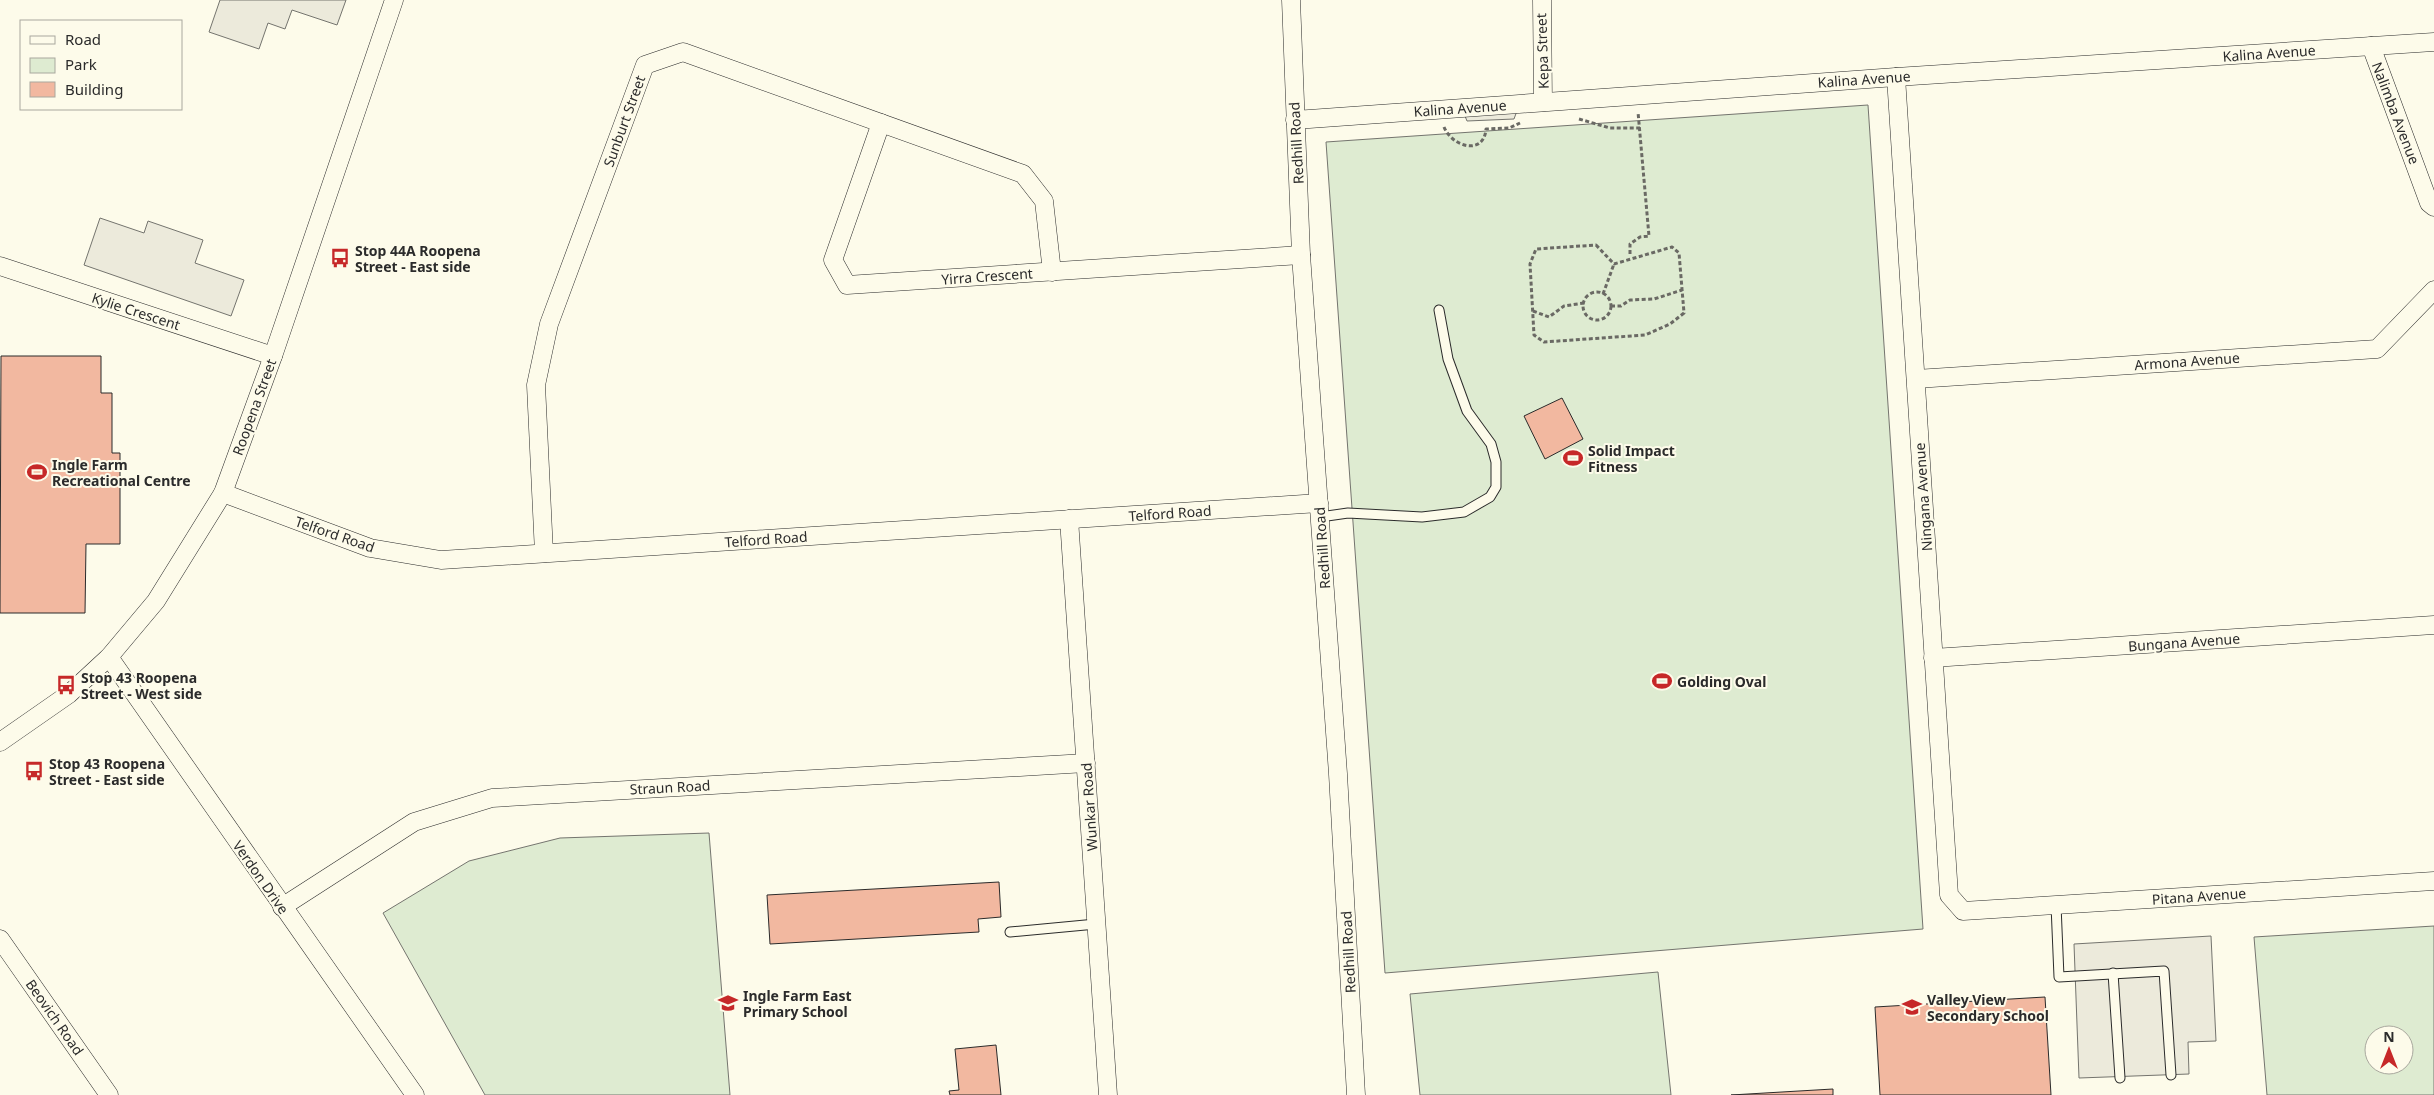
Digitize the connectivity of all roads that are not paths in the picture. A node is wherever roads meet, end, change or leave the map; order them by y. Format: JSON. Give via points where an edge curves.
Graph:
{"nodes":[{"id":1,"x":394,"y":0,"type":"edge"},
{"id":2,"x":1542,"y":0,"type":"edge"},
{"id":3,"x":1289,"y":1,"type":"edge"},
{"id":4,"x":2434,"y":42,"type":"edge"},
{"id":5,"x":2371,"y":46,"type":"junction"},
{"id":6,"x":1896,"y":77,"type":"junction"},
{"id":7,"x":1543,"y":102,"type":"junction"},
{"id":8,"x":1295,"y":120,"type":"junction"},
{"id":9,"x":881,"y":123,"type":"junction"},
{"id":10,"x":2434,"y":207,"type":"edge"},
{"id":11,"x":1301,"y":255,"type":"junction"},
{"id":12,"x":0,"y":266,"type":"edge"},
{"id":13,"x":1052,"y":272,"type":"junction"},
{"id":14,"x":2434,"y":290,"type":"edge"},
{"id":15,"x":1439,"y":310,"type":"dead end"},
{"id":16,"x":273,"y":356,"type":"junction"},
{"id":17,"x":1916,"y":379,"type":"junction"},
{"id":18,"x":223,"y":493,"type":"junction"},
{"id":19,"x":1320,"y":510,"type":"junction"},
{"id":20,"x":1069,"y":519,"type":"junction"},
{"id":21,"x":544,"y":553,"type":"junction"},
{"id":22,"x":2434,"y":625,"type":"edge"},
{"id":23,"x":109,"y":657,"type":"junction"},
{"id":24,"x":1933,"y":658,"type":"junction"},
{"id":25,"x":0,"y":742,"type":"edge"},
{"id":26,"x":1086,"y":763,"type":"junction"},
{"id":27,"x":2434,"y":880,"type":"edge"},
{"id":28,"x":2056,"y":905,"type":"junction"},
{"id":29,"x":282,"y":907,"type":"junction"},
{"id":30,"x":1963,"y":911,"type":"joint"},
{"id":31,"x":1096,"y":924,"type":"junction"},
{"id":32,"x":1010,"y":932,"type":"dead end"},
{"id":33,"x":0,"y":939,"type":"edge"},
{"id":34,"x":2113,"y":973,"type":"junction"},
{"id":35,"x":2171,"y":1075,"type":"dead end"},
{"id":36,"x":2120,"y":1078,"type":"dead end"},
{"id":37,"x":109,"y":1095,"type":"edge"},
{"id":38,"x":415,"y":1095,"type":"edge"},
{"id":39,"x":1108,"y":1095,"type":"edge"},
{"id":40,"x":1356,"y":1095,"type":"edge"}],
"edges":[{"from":1,"to":16,"type":"street","name":"Roopena Street"},
{"from":2,"to":7,"type":"street","name":"Kepa Street"},
{"from":3,"to":8,"type":"street","name":"Redhill Road"},
{"from":4,"to":5,"type":"street","name":"Kalina Avenue"},
{"from":5,"to":6,"type":"street","name":"Kalina Avenue"},
{"from":5,"to":10,"type":"street","name":"Nalimba Avenue","via":[[2429,202]]},
{"from":6,"to":7,"type":"street","name":"Kalina Avenue"},
{"from":6,"to":17,"type":"street","name":"Ningana Avenue"},
{"from":7,"to":8,"type":"street","name":"Kalina Avenue"},
{"from":8,"to":11,"type":"street","name":"Redhill Road"},
{"from":9,"to":13,"type":"street","name":"Sunburt Street","via":[[1023,174],[1044,201]]},
{"from":9,"to":13,"type":"street","name":"Yirra Crescent","via":[[833,260],[847,285]]},
{"from":9,"to":21,"type":"street","name":"Sunburt Street","via":[[683,52],[645,65],[549,324],[536,385]]},
{"from":11,"to":13,"type":"street","name":"Yirra Crescent"},
{"from":11,"to":19,"type":"street","name":"Redhill Road"},
{"from":12,"to":16,"type":"street","name":"Kylie Crescent"},
{"from":14,"to":17,"type":"street","name":"Armona Avenue","via":[[2377,349]]},
{"from":15,"to":19,"type":"lane","via":[[1448,359],[1467,411],[1490,444],[1496,462],[1496,487],[1490,497],[1464,512],[1422,518]]},
{"from":16,"to":18,"type":"street","name":"Roopena Street"},
{"from":17,"to":24,"type":"street","name":"Ningana Avenue"},
{"from":18,"to":21,"type":"street","name":"Telford Road","via":[[370,548],[441,560]]},
{"from":18,"to":23,"type":"street","name":"Roopena Street","via":[[156,601]]},
{"from":19,"to":20,"type":"street","name":"Telford Road"},
{"from":19,"to":40,"type":"street","name":"Redhill Road"},
{"from":20,"to":21,"type":"street","name":"Telford Road"},
{"from":20,"to":26,"type":"street","name":"Wunkar Road"},
{"from":22,"to":24,"type":"street","name":"Bungana Avenue"},
{"from":23,"to":25,"type":"street","name":"Roopena Street","via":[[69,694]]},
{"from":23,"to":29,"type":"street","name":"Verdon Drive"},
{"from":24,"to":30,"type":"street","name":"Ningana Avenue","via":[[1949,894]]},
{"from":26,"to":29,"type":"street","name":"Straun Road","via":[[492,798],[414,822]]},
{"from":26,"to":31,"type":"street","name":"Wunkar Road"},
{"from":27,"to":28,"type":"street","name":"Pitana Avenue"},
{"from":28,"to":30,"type":"street","name":"Pitana Avenue"},
{"from":28,"to":34,"type":"lane","via":[[2060,977]]},
{"from":29,"to":38,"type":"street","name":"Verdon Drive"},
{"from":31,"to":32,"type":"lane"},
{"from":31,"to":39,"type":"street","name":"Wunkar Road"},
{"from":33,"to":37,"type":"street","name":"Beovich Road"},
{"from":34,"to":35,"type":"lane","via":[[2164,971]]},
{"from":34,"to":36,"type":"lane"}]}
